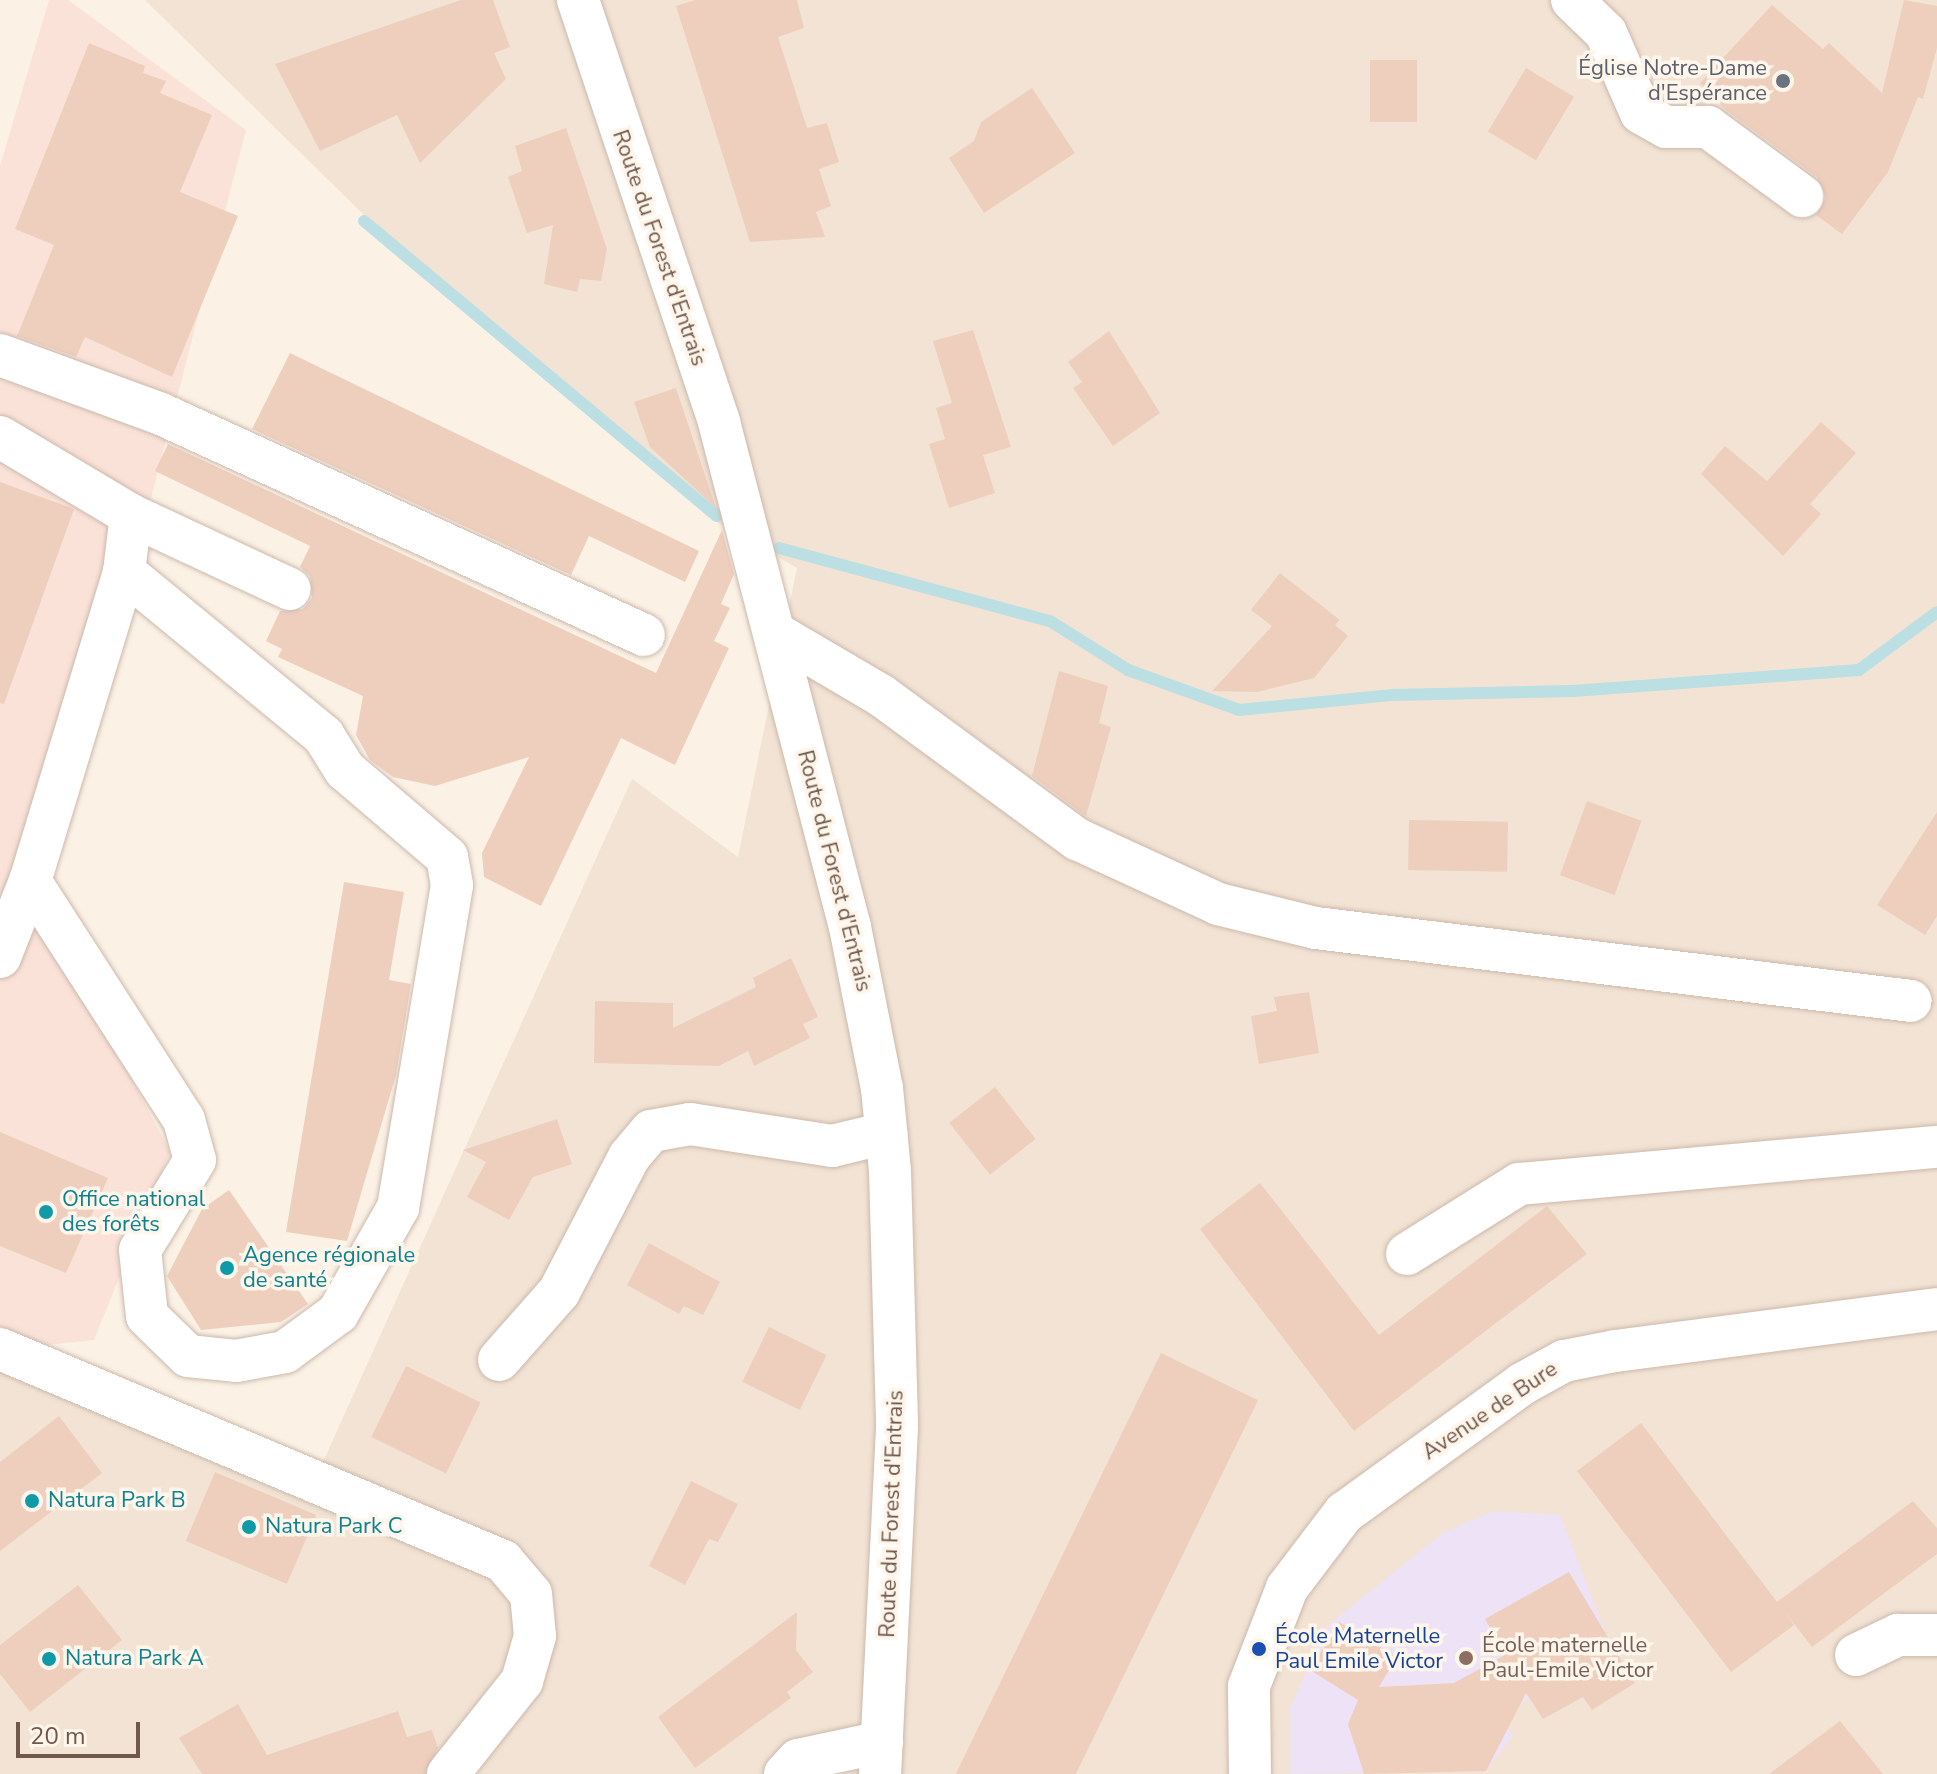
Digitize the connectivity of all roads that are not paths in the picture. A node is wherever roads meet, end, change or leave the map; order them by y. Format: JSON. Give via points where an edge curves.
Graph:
{"nodes":[{"id":1,"x":578,"y":0,"type":"edge"},
{"id":2,"x":1572,"y":0,"type":"edge"},
{"id":3,"x":1802,"y":196,"type":"dead end"},
{"id":4,"x":0,"y":355,"type":"edge"},
{"id":5,"x":0,"y":437,"type":"edge"},
{"id":6,"x":131,"y":515,"type":"junction"},
{"id":7,"x":124,"y":572,"type":"junction"},
{"id":8,"x":290,"y":589,"type":"dead end"},
{"id":9,"x":775,"y":633,"type":"junction"},
{"id":10,"x":644,"y":635,"type":"dead end"},
{"id":11,"x":30,"y":881,"type":"junction"},
{"id":12,"x":0,"y":957,"type":"edge"},
{"id":13,"x":1911,"y":1001,"type":"dead end"},
{"id":14,"x":886,"y":1133,"type":"junction"},
{"id":15,"x":1937,"y":1147,"type":"edge"},
{"id":16,"x":1407,"y":1254,"type":"dead end"},
{"id":17,"x":1937,"y":1309,"type":"edge"},
{"id":18,"x":0,"y":1349,"type":"edge"},
{"id":19,"x":499,"y":1360,"type":"dead end"},
{"id":20,"x":1937,"y":1635,"type":"edge"},
{"id":21,"x":1856,"y":1655,"type":"dead end"},
{"id":22,"x":881,"y":1758,"type":"edge"},
{"id":23,"x":448,"y":1774,"type":"edge"},
{"id":24,"x":785,"y":1774,"type":"edge"},
{"id":25,"x":1250,"y":1774,"type":"edge"}],
"edges":[{"from":1,"to":9,"type":"street","name":"Route du Forest d'Entrais","via":[[719,422]]},
{"from":2,"to":3,"type":"street","via":[[1606,33],[1641,113],[1666,127],[1708,127]]},
{"from":4,"to":10,"type":"street","via":[[161,414]]},
{"from":5,"to":6,"type":"street"},
{"from":6,"to":7,"type":"street"},
{"from":6,"to":8,"type":"street"},
{"from":7,"to":11,"type":"street"},
{"from":7,"to":11,"type":"street","via":[[324,736],[345,770],[447,857],[452,885],[398,1208],[338,1313],[285,1352],[236,1361],[188,1356],[147,1316],[140,1250],[195,1160],[184,1120]]},
{"from":9,"to":13,"type":"street","via":[[882,696],[1077,839],[1218,904],[1316,928]]},
{"from":9,"to":14,"type":"street","name":"Route du Forest d'Entrais","via":[[850,927]]},
{"from":11,"to":12,"type":"street"},
{"from":14,"to":19,"type":"street","via":[[832,1146],[690,1124],[651,1131],[629,1157],[559,1292]]},
{"from":14,"to":22,"type":"street","name":"Route du Forest d'Entrais","via":[[897,1428]]},
{"from":15,"to":16,"type":"street","via":[[1519,1184]]},
{"from":17,"to":25,"type":"street","name":"Avenue de Bure","via":[[1615,1351],[1564,1361],[1522,1384],[1344,1513],[1287,1588],[1249,1686]]},
{"from":18,"to":23,"type":"street","via":[[503,1561],[531,1594],[535,1636],[522,1681]]},
{"from":20,"to":21,"type":"street","via":[[1898,1635]]},
{"from":22,"to":24,"type":"street","via":[[798,1760]]}]}
